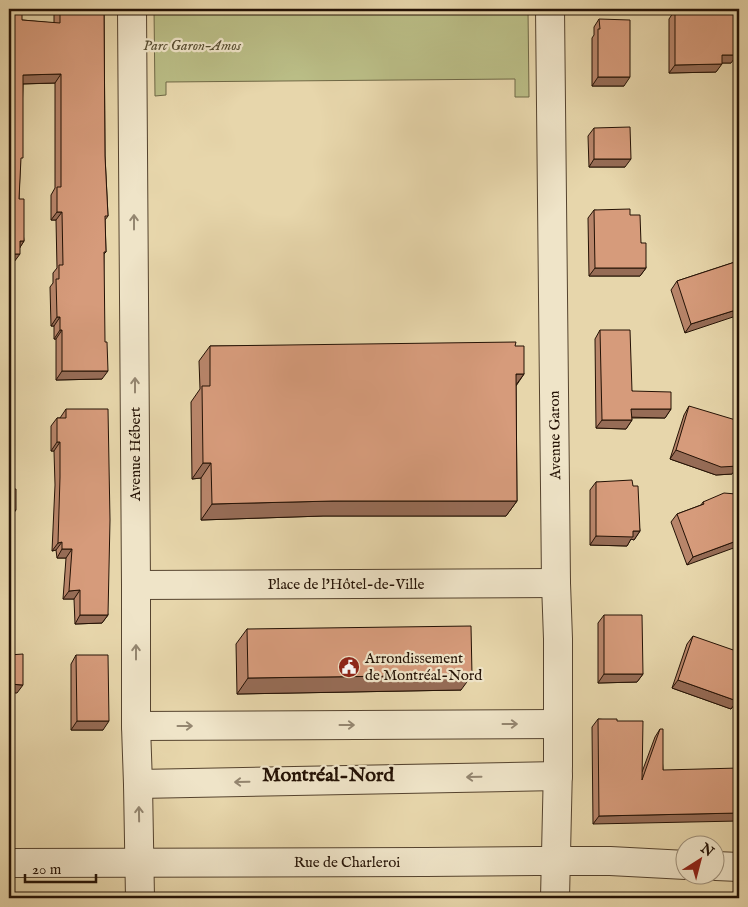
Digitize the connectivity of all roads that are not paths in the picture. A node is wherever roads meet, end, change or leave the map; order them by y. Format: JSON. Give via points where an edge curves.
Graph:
{"nodes":[{"id":1,"x":132,"y":9,"type":"edge"},
{"id":2,"x":550,"y":9,"type":"edge"},
{"id":3,"x":556,"y":583,"type":"junction"},
{"id":4,"x":136,"y":585,"type":"junction"},
{"id":5,"x":557,"y":724,"type":"junction"},
{"id":6,"x":136,"y":726,"type":"junction"},
{"id":7,"x":558,"y":776,"type":"junction"},
{"id":8,"x":138,"y":784,"type":"junction"},
{"id":9,"x":556,"y":861,"type":"junction"},
{"id":10,"x":9,"y":863,"type":"edge"},
{"id":11,"x":139,"y":863,"type":"junction"},
{"id":12,"x":676,"y":865,"type":"edge"},
{"id":13,"x":726,"y":866,"type":"edge"},
{"id":14,"x":739,"y":867,"type":"edge"},
{"id":15,"x":140,"y":898,"type":"edge"},
{"id":16,"x":555,"y":898,"type":"edge"}],
"edges":[{"from":4,"to":1,"type":"street","name":"Avenue Hébert","one_way":true},
{"from":2,"to":3,"type":"street","name":"Avenue Garon"},
{"from":3,"to":4,"type":"street","name":"Place de l'Hôtel-de-Ville"},
{"from":3,"to":5,"type":"street","name":"Avenue Garon"},
{"from":6,"to":4,"type":"street","name":"Avenue Hébert","one_way":true},
{"from":6,"to":5,"type":"street","one_way":true},
{"from":5,"to":7,"type":"street","name":"Avenue Garon"},
{"from":6,"to":8,"type":"street","name":"Avenue Hébert"},
{"from":7,"to":8,"type":"street","one_way":true},
{"from":7,"to":9,"type":"street","name":"Avenue Garon"},
{"from":11,"to":8,"type":"street","name":"Avenue Hébert","one_way":true},
{"from":9,"to":11,"type":"street","name":"Rue de Charleroi"},
{"from":9,"to":12,"type":"street","name":"Rue de Charleroi"},
{"from":9,"to":16,"type":"street","name":"Avenue Garon"},
{"from":10,"to":11,"type":"street","name":"Rue de Charleroi"},
{"from":11,"to":15,"type":"street","name":"Avenue Hébert"},
{"from":13,"to":14,"type":"street"}]}
